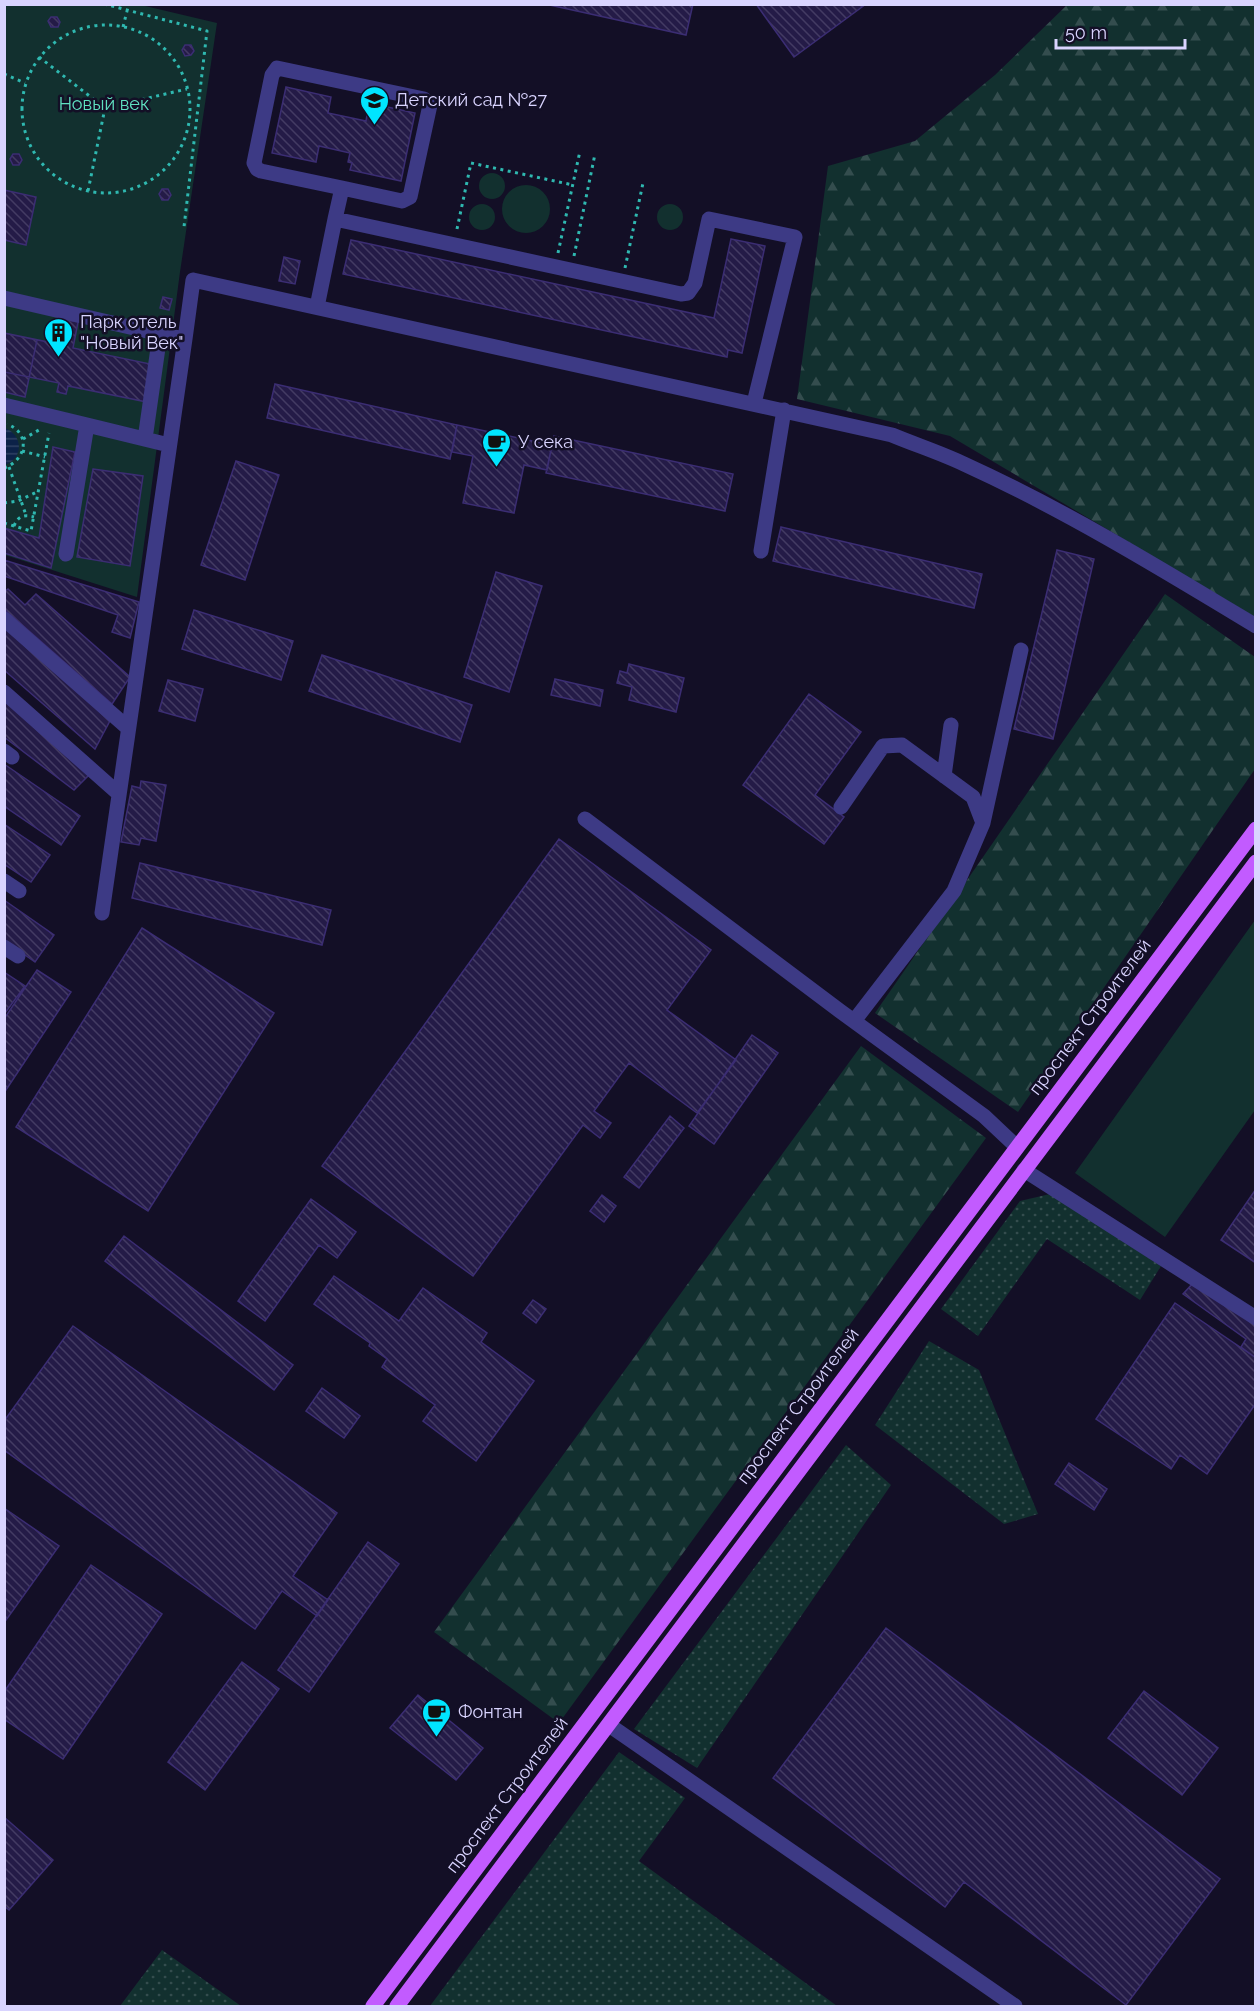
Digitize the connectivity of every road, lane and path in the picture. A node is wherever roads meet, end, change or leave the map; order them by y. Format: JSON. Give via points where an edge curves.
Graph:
{"nodes":[{"id":1,"x":104,"y":4,"type":"edge"},
{"id":2,"x":127,"y":10,"type":"junction"},
{"id":3,"x":123,"y":27,"type":"junction"},
{"id":4,"x":39,"y":57,"type":"junction"},
{"id":5,"x":4,"y":75,"type":"edge"},
{"id":6,"x":25,"y":82,"type":"junction"},
{"id":7,"x":187,"y":89,"type":"junction"},
{"id":8,"x":105,"y":108,"type":"junction"},
{"id":9,"x":189,"y":121,"type":"junction"},
{"id":10,"x":196,"y":123,"type":"junction"},
{"id":11,"x":580,"y":151,"type":"dead end"},
{"id":12,"x":595,"y":154,"type":"dead end"},
{"id":13,"x":644,"y":183,"type":"dead end"},
{"id":14,"x":573,"y":185,"type":"junction"},
{"id":15,"x":342,"y":188,"type":"junction"},
{"id":16,"x":88,"y":191,"type":"junction"},
{"id":17,"x":335,"y":219,"type":"junction"},
{"id":18,"x":184,"y":226,"type":"dead end"},
{"id":19,"x":454,"y":245,"type":"junction"},
{"id":20,"x":563,"y":268,"type":"junction"},
{"id":21,"x":624,"y":272,"type":"dead end"},
{"id":22,"x":4,"y":298,"type":"edge"},
{"id":23,"x":317,"y":307,"type":"junction"},
{"id":24,"x":160,"y":334,"type":"junction"},
{"id":25,"x":184,"y":339,"type":"junction"},
{"id":26,"x":754,"y":404,"type":"junction"},
{"id":27,"x":4,"y":405,"type":"edge"},
{"id":28,"x":784,"y":410,"type":"junction"},
{"id":29,"x":52,"y":417,"type":"junction"},
{"id":30,"x":6,"y":423,"type":"edge"},
{"id":31,"x":87,"y":425,"type":"junction"},
{"id":32,"x":145,"y":439,"type":"junction"},
{"id":33,"x":169,"y":445,"type":"junction"},
{"id":34,"x":22,"y":452,"type":"junction"},
{"id":35,"x":45,"y":456,"type":"junction"},
{"id":36,"x":7,"y":467,"type":"edge"},
{"id":37,"x":39,"y":491,"type":"junction"},
{"id":38,"x":21,"y":500,"type":"junction"},
{"id":39,"x":4,"y":503,"type":"edge"},
{"id":40,"x":26,"y":515,"type":"junction"},
{"id":41,"x":33,"y":517,"type":"junction"},
{"id":42,"x":4,"y":523,"type":"edge"},
{"id":43,"x":14,"y":526,"type":"junction"},
{"id":44,"x":761,"y":551,"type":"dead end"},
{"id":45,"x":66,"y":554,"type":"dead end"},
{"id":46,"x":4,"y":620,"type":"edge"},
{"id":47,"x":1256,"y":626,"type":"edge"},
{"id":48,"x":1021,"y":650,"type":"dead end"},
{"id":49,"x":4,"y":692,"type":"edge"},
{"id":50,"x":951,"y":725,"type":"dead end"},
{"id":51,"x":128,"y":728,"type":"junction"},
{"id":52,"x":944,"y":776,"type":"junction"},
{"id":53,"x":119,"y":794,"type":"junction"},
{"id":54,"x":842,"y":807,"type":"dead end"},
{"id":55,"x":585,"y":819,"type":"dead end"},
{"id":56,"x":983,"y":824,"type":"junction"},
{"id":57,"x":1256,"y":829,"type":"edge"},
{"id":58,"x":1256,"y":862,"type":"edge"},
{"id":59,"x":4,"y":881,"type":"edge"},
{"id":60,"x":19,"y":891,"type":"dead end"},
{"id":61,"x":102,"y":913,"type":"dead end"},
{"id":62,"x":4,"y":947,"type":"edge"},
{"id":63,"x":18,"y":957,"type":"dead end"},
{"id":64,"x":854,"y":1021,"type":"junction"},
{"id":65,"x":1017,"y":1147,"type":"junction"},
{"id":66,"x":1024,"y":1170,"type":"junction"},
{"id":67,"x":1256,"y":1318,"type":"edge"},
{"id":68,"x":593,"y":1713,"type":"junction"},
{"id":69,"x":609,"y":1725,"type":"junction"},
{"id":70,"x":373,"y":2007,"type":"edge"},
{"id":71,"x":397,"y":2007,"type":"edge"},
{"id":72,"x":1015,"y":2007,"type":"edge"}],
"edges":[{"from":1,"to":2,"type":"path"},
{"from":2,"to":3,"type":"path"},
{"from":2,"to":10,"type":"path","via":[[207,31]]},
{"from":3,"to":4,"type":"path","via":[[84,28],[54,42]]},
{"from":3,"to":7,"type":"path","via":[[162,47],[177,65]]},
{"from":4,"to":6,"type":"path"},
{"from":4,"to":8,"type":"path"},
{"from":5,"to":6,"type":"path"},
{"from":6,"to":16,"type":"path","via":[[24,123],[36,153],[61,179]]},
{"from":7,"to":8,"type":"path"},
{"from":7,"to":9,"type":"path"},
{"from":8,"to":16,"type":"path"},
{"from":9,"to":10,"type":"path"},
{"from":9,"to":16,"type":"path","via":[[179,151],[155,176],[129,189]]},
{"from":10,"to":18,"type":"path"},
{"from":11,"to":14,"type":"path"},
{"from":12,"to":20,"type":"path"},
{"from":13,"to":21,"type":"path"},
{"from":14,"to":19,"type":"path","via":[[471,163]]},
{"from":14,"to":20,"type":"path"},
{"from":15,"to":15,"type":"lane","via":[[402,201],[410,197],[429,102],[277,68],[272,75],[254,163],[257,169]]},
{"from":15,"to":17,"type":"lane"},
{"from":17,"to":19,"type":"lane"},
{"from":17,"to":23,"type":"lane"},
{"from":19,"to":20,"type":"lane"},
{"from":20,"to":26,"type":"lane","via":[[681,294],[688,293],[695,284],[709,219],[795,237]]},
{"from":22,"to":24,"type":"lane"},
{"from":23,"to":25,"type":"lane","via":[[193,280]]},
{"from":23,"to":26,"type":"lane"},
{"from":24,"to":25,"type":"lane"},
{"from":24,"to":32,"type":"lane"},
{"from":25,"to":33,"type":"lane"},
{"from":26,"to":28,"type":"lane"},
{"from":27,"to":29,"type":"lane"},
{"from":28,"to":44,"type":"lane"},
{"from":28,"to":47,"type":"lane","via":[[892,435],[963,463],[1062,513]]},
{"from":29,"to":31,"type":"lane"},
{"from":29,"to":35,"type":"path"},
{"from":30,"to":34,"type":"path","via":[[22,439]]},
{"from":31,"to":32,"type":"lane"},
{"from":31,"to":45,"type":"lane"},
{"from":32,"to":33,"type":"lane"},
{"from":33,"to":51,"type":"lane"},
{"from":34,"to":35,"type":"path"},
{"from":34,"to":36,"type":"path"},
{"from":35,"to":37,"type":"path"},
{"from":36,"to":38,"type":"path"},
{"from":37,"to":38,"type":"path"},
{"from":37,"to":41,"type":"path"},
{"from":38,"to":39,"type":"path"},
{"from":38,"to":40,"type":"path"},
{"from":40,"to":41,"type":"path"},
{"from":40,"to":43,"type":"path"},
{"from":41,"to":43,"type":"path","via":[[31,531]]},
{"from":42,"to":43,"type":"path"},
{"from":46,"to":51,"type":"lane"},
{"from":48,"to":56,"type":"lane"},
{"from":49,"to":53,"type":"lane"},
{"from":50,"to":52,"type":"lane"},
{"from":51,"to":53,"type":"lane"},
{"from":52,"to":54,"type":"lane","via":[[902,746],[883,746]]},
{"from":52,"to":56,"type":"lane","via":[[973,797]]},
{"from":53,"to":61,"type":"lane"},
{"from":55,"to":64,"type":"lane"},
{"from":56,"to":64,"type":"lane","via":[[954,891]]},
{"from":57,"to":65,"type":"main road","name":"проспект Строителей"},
{"from":58,"to":66,"type":"main road"},
{"from":59,"to":60,"type":"lane"},
{"from":62,"to":63,"type":"lane"},
{"from":64,"to":65,"type":"lane","via":[[984,1116]]},
{"from":65,"to":68,"type":"main road","name":"проспект Строителей"},
{"from":66,"to":67,"type":"lane"},
{"from":66,"to":69,"type":"main road"},
{"from":68,"to":69,"type":"main road"},
{"from":68,"to":70,"type":"main road","name":"проспект Строителей"},
{"from":69,"to":71,"type":"main road"},
{"from":69,"to":72,"type":"lane"}]}
